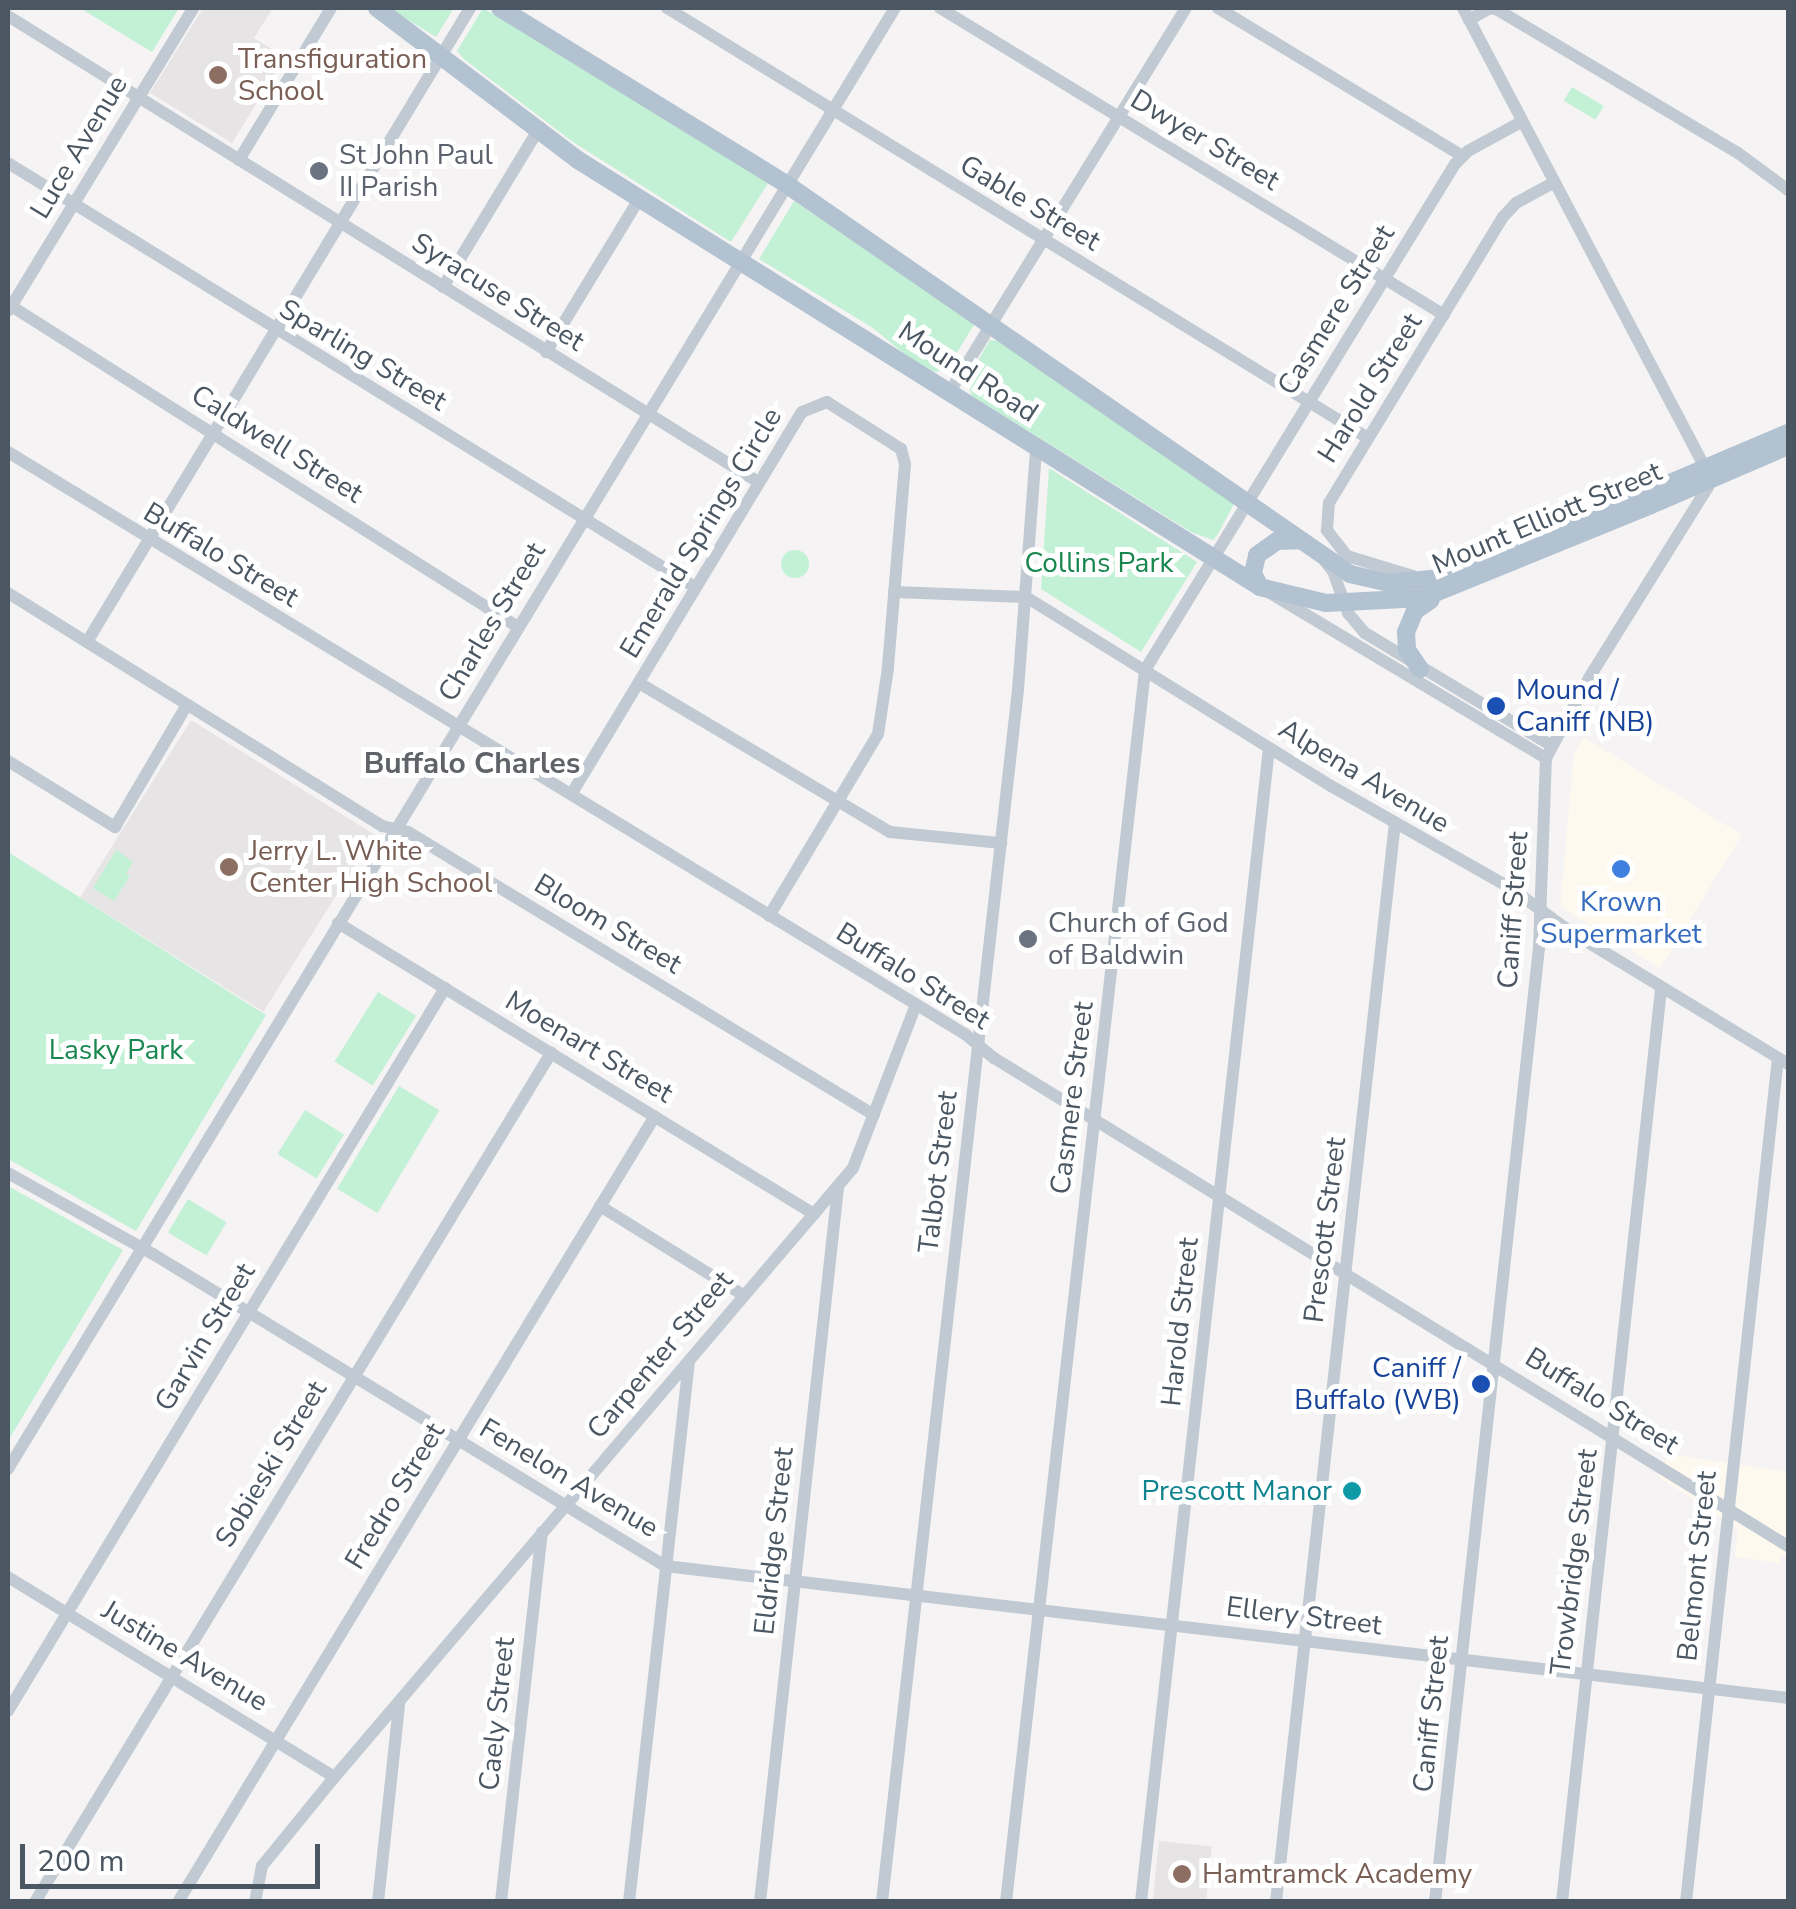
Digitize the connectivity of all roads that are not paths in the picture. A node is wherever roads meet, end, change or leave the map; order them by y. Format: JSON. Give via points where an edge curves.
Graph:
{"nodes":[{"id":1,"x":193,"y":8,"type":"edge"},
{"id":2,"x":331,"y":8,"type":"edge"},
{"id":3,"x":377,"y":8,"type":"edge"},
{"id":4,"x":470,"y":8,"type":"edge"},
{"id":5,"x":500,"y":8,"type":"edge"},
{"id":6,"x":666,"y":8,"type":"edge"},
{"id":7,"x":895,"y":8,"type":"edge"},
{"id":8,"x":940,"y":8,"type":"edge"},
{"id":9,"x":1186,"y":8,"type":"edge"},
{"id":10,"x":1218,"y":8,"type":"edge"},
{"id":11,"x":1466,"y":14,"type":"edge"},
{"id":12,"x":8,"y":16,"type":"edge"},
{"id":13,"x":442,"y":54,"type":"junction"},
{"id":14,"x":138,"y":97,"type":"junction"},
{"id":15,"x":832,"y":111,"type":"junction"},
{"id":16,"x":1119,"y":116,"type":"junction"},
{"id":17,"x":1521,"y":122,"type":"junction"},
{"id":18,"x":540,"y":127,"type":"junction"},
{"id":19,"x":1462,"y":156,"type":"junction"},
{"id":20,"x":238,"y":160,"type":"junction"},
{"id":21,"x":8,"y":163,"type":"edge"},
{"id":22,"x":1554,"y":183,"type":"junction"},
{"id":23,"x":786,"y":184,"type":"junction"},
{"id":24,"x":1788,"y":190,"type":"edge"},
{"id":25,"x":639,"y":199,"type":"junction"},
{"id":26,"x":73,"y":205,"type":"junction"},
{"id":27,"x":339,"y":223,"type":"junction"},
{"id":28,"x":1043,"y":240,"type":"junction"},
{"id":29,"x":740,"y":259,"type":"junction"},
{"id":30,"x":1384,"y":279,"type":"junction"},
{"id":31,"x":443,"y":286,"type":"junction"},
{"id":32,"x":9,"y":308,"type":"edge"},
{"id":33,"x":1444,"y":315,"type":"junction"},
{"id":34,"x":991,"y":327,"type":"junction"},
{"id":35,"x":274,"y":330,"type":"junction"},
{"id":36,"x":546,"y":352,"type":"junction"},
{"id":37,"x":949,"y":393,"type":"junction"},
{"id":38,"x":1309,"y":402,"type":"junction"},
{"id":39,"x":646,"y":414,"type":"junction"},
{"id":40,"x":213,"y":432,"type":"junction"},
{"id":41,"x":1788,"y":432,"type":"edge"},
{"id":42,"x":1368,"y":438,"type":"junction"},
{"id":43,"x":1788,"y":446,"type":"edge"},
{"id":44,"x":1036,"y":448,"type":"junction"},
{"id":45,"x":8,"y":452,"type":"edge"},
{"id":46,"x":758,"y":482,"type":"junction"},
{"id":47,"x":1648,"y":500,"type":"junction"},
{"id":48,"x":1248,"y":503,"type":"junction"},
{"id":49,"x":583,"y":519,"type":"junction"},
{"id":50,"x":148,"y":540,"type":"junction"},
{"id":51,"x":1300,"y":540,"type":"junction"},
{"id":52,"x":1319,"y":554,"type":"junction"},
{"id":53,"x":1213,"y":558,"type":"junction"},
{"id":54,"x":1444,"y":585,"type":"junction"},
{"id":55,"x":695,"y":587,"type":"junction"},
{"id":56,"x":1260,"y":587,"type":"junction"},
{"id":57,"x":8,"y":592,"type":"edge"},
{"id":58,"x":894,"y":592,"type":"junction"},
{"id":59,"x":1026,"y":597,"type":"junction"},
{"id":60,"x":1343,"y":603,"type":"junction"},
{"id":61,"x":518,"y":626,"type":"junction"},
{"id":62,"x":87,"y":642,"type":"junction"},
{"id":63,"x":1420,"y":669,"type":"junction"},
{"id":64,"x":1145,"y":670,"type":"junction"},
{"id":65,"x":639,"y":683,"type":"junction"},
{"id":66,"x":188,"y":705,"type":"junction"},
{"id":67,"x":458,"y":726,"type":"junction"},
{"id":68,"x":1269,"y":748,"type":"junction"},
{"id":69,"x":1548,"y":752,"type":"junction"},
{"id":70,"x":8,"y":761,"type":"edge"},
{"id":71,"x":572,"y":793,"type":"junction"},
{"id":72,"x":837,"y":803,"type":"junction"},
{"id":73,"x":1395,"y":823,"type":"junction"},
{"id":74,"x":394,"y":830,"type":"junction"},
{"id":75,"x":1001,"y":843,"type":"junction"},
{"id":76,"x":1542,"y":912,"type":"junction"},
{"id":77,"x":770,"y":916,"type":"junction"},
{"id":78,"x":338,"y":924,"type":"junction"},
{"id":79,"x":446,"y":988,"type":"junction"},
{"id":80,"x":1661,"y":989,"type":"junction"},
{"id":81,"x":916,"y":1005,"type":"junction"},
{"id":82,"x":978,"y":1046,"type":"junction"},
{"id":83,"x":551,"y":1052,"type":"junction"},
{"id":84,"x":1783,"y":1061,"type":"edge"},
{"id":85,"x":874,"y":1115,"type":"junction"},
{"id":86,"x":655,"y":1116,"type":"junction"},
{"id":87,"x":1094,"y":1119,"type":"junction"},
{"id":88,"x":8,"y":1173,"type":"edge"},
{"id":89,"x":838,"y":1186,"type":"junction"},
{"id":90,"x":1220,"y":1196,"type":"junction"},
{"id":91,"x":600,"y":1206,"type":"junction"},
{"id":92,"x":814,"y":1214,"type":"junction"},
{"id":93,"x":142,"y":1248,"type":"junction"},
{"id":94,"x":1345,"y":1274,"type":"junction"},
{"id":95,"x":743,"y":1295,"type":"junction"},
{"id":96,"x":249,"y":1313,"type":"junction"},
{"id":97,"x":690,"y":1358,"type":"junction"},
{"id":98,"x":1494,"y":1364,"type":"junction"},
{"id":99,"x":354,"y":1376,"type":"junction"},
{"id":100,"x":1614,"y":1439,"type":"junction"},
{"id":101,"x":458,"y":1440,"type":"junction"},
{"id":102,"x":8,"y":1469,"type":"edge"},
{"id":103,"x":564,"y":1505,"type":"junction"},
{"id":104,"x":1729,"y":1509,"type":"junction"},
{"id":105,"x":542,"y":1532,"type":"junction"},
{"id":106,"x":1788,"y":1546,"type":"edge"},
{"id":107,"x":666,"y":1566,"type":"junction"},
{"id":108,"x":8,"y":1577,"type":"edge"},
{"id":109,"x":794,"y":1583,"type":"junction"},
{"id":110,"x":916,"y":1595,"type":"junction"},
{"id":111,"x":1039,"y":1609,"type":"junction"},
{"id":112,"x":67,"y":1614,"type":"junction"},
{"id":113,"x":1171,"y":1624,"type":"junction"},
{"id":114,"x":1304,"y":1642,"type":"junction"},
{"id":115,"x":1462,"y":1660,"type":"junction"},
{"id":116,"x":1586,"y":1674,"type":"junction"},
{"id":117,"x":172,"y":1676,"type":"junction"},
{"id":118,"x":1709,"y":1688,"type":"junction"},
{"id":119,"x":1788,"y":1698,"type":"edge"},
{"id":120,"x":399,"y":1704,"type":"junction"},
{"id":121,"x":8,"y":1711,"type":"edge"},
{"id":122,"x":276,"y":1740,"type":"junction"},
{"id":123,"x":333,"y":1778,"type":"junction"},
{"id":124,"x":35,"y":1902,"type":"edge"},
{"id":125,"x":178,"y":1902,"type":"edge"},
{"id":126,"x":256,"y":1902,"type":"edge"},
{"id":127,"x":378,"y":1902,"type":"edge"},
{"id":128,"x":501,"y":1902,"type":"edge"},
{"id":129,"x":628,"y":1902,"type":"edge"},
{"id":130,"x":760,"y":1902,"type":"edge"},
{"id":131,"x":882,"y":1902,"type":"edge"},
{"id":132,"x":1006,"y":1902,"type":"edge"},
{"id":133,"x":1141,"y":1902,"type":"edge"},
{"id":134,"x":1276,"y":1902,"type":"edge"},
{"id":135,"x":1435,"y":1902,"type":"edge"},
{"id":136,"x":1562,"y":1902,"type":"edge"},
{"id":137,"x":1686,"y":1902,"type":"edge"}],
"edges":[{"from":1,"to":14,"type":"street","name":"Luce Avenue"},
{"from":2,"to":20,"type":"street"},
{"from":3,"to":13,"type":"main road","name":"Mound Road"},
{"from":4,"to":13,"type":"street"},
{"from":5,"to":23,"type":"main road","name":"Mound Road"},
{"from":6,"to":15,"type":"street","name":"Gable Street"},
{"from":7,"to":15,"type":"street","name":"Charles Street"},
{"from":8,"to":16,"type":"street","name":"Dwyer Street"},
{"from":9,"to":16,"type":"street"},
{"from":10,"to":19,"type":"street"},
{"from":11,"to":17,"type":"street","name":"Caniff Street"},
{"from":11,"to":24,"type":"street","via":[[1498,10]]},
{"from":12,"to":14,"type":"street","name":"Syracuse Street"},
{"from":13,"to":18,"type":"main road","name":"Mound Road"},
{"from":13,"to":27,"type":"street"},
{"from":14,"to":20,"type":"street","name":"Syracuse Street"},
{"from":14,"to":26,"type":"street","name":"Luce Avenue"},
{"from":15,"to":23,"type":"street","name":"Charles Street"},
{"from":15,"to":28,"type":"street","name":"Gable Street"},
{"from":16,"to":28,"type":"street"},
{"from":16,"to":30,"type":"street","name":"Dwyer Street"},
{"from":17,"to":19,"type":"street","name":"Casmere Street"},
{"from":17,"to":22,"type":"street","name":"Caniff Street"},
{"from":18,"to":25,"type":"main road","name":"Mound Road"},
{"from":18,"to":31,"type":"street"},
{"from":19,"to":30,"type":"street","name":"Casmere Street"},
{"from":20,"to":27,"type":"street","name":"Syracuse Street"},
{"from":21,"to":26,"type":"street","name":"Sparling Street"},
{"from":22,"to":33,"type":"street","name":"Harold Street","via":[[1509,209]]},
{"from":22,"to":69,"type":"street","name":"Caniff Street","via":[[1701,460],[1708,487]]},
{"from":23,"to":29,"type":"street","name":"Charles Street"},
{"from":23,"to":34,"type":"main road","name":"Mound Road"},
{"from":25,"to":29,"type":"main road","name":"Mound Road"},
{"from":25,"to":36,"type":"street"},
{"from":26,"to":32,"type":"street","name":"Luce Avenue"},
{"from":26,"to":35,"type":"street","name":"Sparling Street"},
{"from":27,"to":31,"type":"street","name":"Syracuse Street"},
{"from":27,"to":35,"type":"street"},
{"from":28,"to":34,"type":"street"},
{"from":28,"to":38,"type":"street","name":"Gable Street"},
{"from":29,"to":37,"type":"main road","name":"Mound Road"},
{"from":29,"to":39,"type":"street","name":"Charles Street"},
{"from":30,"to":33,"type":"street","name":"Dwyer Street"},
{"from":30,"to":38,"type":"street","name":"Casmere Street"},
{"from":31,"to":36,"type":"street","name":"Syracuse Street"},
{"from":32,"to":40,"type":"street","name":"Caldwell Street"},
{"from":33,"to":42,"type":"street","name":"Harold Street"},
{"from":34,"to":37,"type":"street"},
{"from":34,"to":48,"type":"main road","name":"Mound Road"},
{"from":35,"to":40,"type":"street"},
{"from":35,"to":49,"type":"street","name":"Sparling Street"},
{"from":36,"to":39,"type":"street","name":"Syracuse Street"},
{"from":37,"to":44,"type":"main road","name":"Mound Road"},
{"from":38,"to":42,"type":"street","name":"Gable Street"},
{"from":38,"to":48,"type":"street","name":"Casmere Street"},
{"from":39,"to":46,"type":"street","name":"Syracuse Street"},
{"from":39,"to":49,"type":"street","name":"Charles Street"},
{"from":40,"to":50,"type":"street"},
{"from":40,"to":61,"type":"street","name":"Caldwell Street"},
{"from":41,"to":47,"type":"main road","name":"Mount Elliott Street","bridge":true},
{"from":42,"to":54,"type":"street","name":"Harold Street","via":[[1329,504],[1330,538],[1370,566]]},
{"from":43,"to":47,"type":"main road","name":"Mount Elliott Street","bridge":true},
{"from":44,"to":53,"type":"main road","name":"Mound Road"},
{"from":44,"to":59,"type":"street","name":"Talbot Street"},
{"from":45,"to":50,"type":"street","name":"Buffalo Street"},
{"from":46,"to":55,"type":"street","name":"Emerald Springs Circle"},
{"from":46,"to":58,"type":"street","name":"Emerald Springs Circle","via":[[802,412],[815,404],[827,402],[901,449]]},
{"from":47,"to":54,"type":"main road","name":"Mount Elliott Street"},
{"from":48,"to":51,"type":"main road","name":"Mound Road"},
{"from":48,"to":53,"type":"street","name":"Casmere Street"},
{"from":49,"to":55,"type":"street","name":"Sparling Street"},
{"from":49,"to":61,"type":"street","name":"Charles Street"},
{"from":50,"to":62,"type":"street"},
{"from":50,"to":67,"type":"street","name":"Buffalo Street"},
{"from":51,"to":52,"type":"main road","name":"Mound Road"},
{"from":51,"to":56,"type":"main road","via":[[1276,542],[1256,555],[1253,573]]},
{"from":52,"to":54,"type":"main road","name":"Mount Elliott Street","via":[[1350,574]]},
{"from":52,"to":60,"type":"street","name":"Mound Road"},
{"from":53,"to":56,"type":"main road","name":"Mound Road"},
{"from":53,"to":64,"type":"street","name":"Casmere Street"},
{"from":54,"to":60,"type":"main road","name":"Mount Elliott Street","via":[[1397,602]]},
{"from":54,"to":63,"type":"main road","via":[[1407,626],[1407,650]]},
{"from":55,"to":65,"type":"street","name":"Emerald Springs Circle"},
{"from":56,"to":60,"type":"main road","name":"Mount Elliott Street"},
{"from":56,"to":69,"type":"street","name":"Mound Road"},
{"from":57,"to":62,"type":"street","name":"Bloom Street"},
{"from":58,"to":59,"type":"street","name":"Alpena Avenue"},
{"from":58,"to":72,"type":"street","name":"Emerald Springs Circle","via":[[878,734]]},
{"from":59,"to":64,"type":"street","name":"Alpena Avenue"},
{"from":59,"to":75,"type":"street","name":"Talbot Street"},
{"from":60,"to":63,"type":"street","name":"Mound Road","via":[[1364,634]]},
{"from":61,"to":67,"type":"street","name":"Charles Street"},
{"from":62,"to":66,"type":"street","name":"Bloom Street"},
{"from":63,"to":69,"type":"street","name":"Mound Road"},
{"from":64,"to":68,"type":"street","name":"Alpena Avenue"},
{"from":64,"to":87,"type":"street","name":"Casmere Street"},
{"from":65,"to":71,"type":"street","name":"Emerald Springs Circle"},
{"from":65,"to":72,"type":"street"},
{"from":66,"to":70,"type":"street","via":[[115,827]]},
{"from":66,"to":74,"type":"street","name":"Bloom Street"},
{"from":67,"to":71,"type":"street","name":"Buffalo Street"},
{"from":67,"to":74,"type":"street","name":"Charles Street"},
{"from":68,"to":73,"type":"street","name":"Alpena Avenue"},
{"from":68,"to":90,"type":"street","name":"Harold Street"},
{"from":69,"to":76,"type":"street","name":"Caniff Street"},
{"from":71,"to":77,"type":"street","name":"Buffalo Street"},
{"from":72,"to":75,"type":"street","via":[[890,832]]},
{"from":72,"to":77,"type":"street","name":"Emerald Springs Circle"},
{"from":73,"to":76,"type":"street","name":"Alpena Avenue"},
{"from":73,"to":94,"type":"street","name":"Prescott Street"},
{"from":74,"to":78,"type":"street","name":"Charles Street"},
{"from":74,"to":85,"type":"street","name":"Bloom Street","via":[[408,832]]},
{"from":75,"to":82,"type":"street","name":"Talbot Street"},
{"from":76,"to":80,"type":"street","name":"Alpena Avenue"},
{"from":76,"to":98,"type":"street","name":"Caniff Street"},
{"from":77,"to":81,"type":"street","name":"Buffalo Street"},
{"from":78,"to":79,"type":"street","name":"Moenart Street"},
{"from":78,"to":93,"type":"street","name":"Charles Street"},
{"from":79,"to":83,"type":"street","name":"Moenart Street"},
{"from":79,"to":96,"type":"street","name":"Garvin Street"},
{"from":80,"to":84,"type":"street","name":"Alpena Avenue"},
{"from":80,"to":100,"type":"street","name":"Trowbridge Street"},
{"from":81,"to":82,"type":"street","name":"Buffalo Street"},
{"from":81,"to":85,"type":"street","name":"Carpenter Street"},
{"from":82,"to":87,"type":"street","name":"Buffalo Street"},
{"from":82,"to":110,"type":"street","name":"Talbot Street"},
{"from":83,"to":86,"type":"street","name":"Moenart Street"},
{"from":83,"to":99,"type":"street","name":"Sobieski Street"},
{"from":84,"to":104,"type":"street","name":"Belmont Street"},
{"from":85,"to":89,"type":"street","name":"Carpenter Street","via":[[853,1168]]},
{"from":86,"to":91,"type":"street","name":"Fredro Street"},
{"from":86,"to":92,"type":"street","name":"Moenart Street"},
{"from":87,"to":90,"type":"street","name":"Buffalo Street"},
{"from":87,"to":111,"type":"street","name":"Casmere Street"},
{"from":88,"to":93,"type":"street","name":"Fenelon Avenue"},
{"from":89,"to":92,"type":"street","name":"Carpenter Street"},
{"from":89,"to":109,"type":"street","name":"Eldridge Street"},
{"from":90,"to":94,"type":"street","name":"Buffalo Street"},
{"from":90,"to":113,"type":"street","name":"Harold Street"},
{"from":91,"to":95,"type":"street"},
{"from":91,"to":101,"type":"street","name":"Fredro Street"},
{"from":92,"to":95,"type":"street","name":"Carpenter Street"},
{"from":93,"to":96,"type":"street","name":"Fenelon Avenue"},
{"from":93,"to":102,"type":"street","name":"Charles Street"},
{"from":94,"to":98,"type":"street","name":"Buffalo Street"},
{"from":94,"to":114,"type":"street","name":"Prescott Street"},
{"from":95,"to":97,"type":"street","name":"Carpenter Street"},
{"from":96,"to":99,"type":"street","name":"Fenelon Avenue"},
{"from":96,"to":112,"type":"street","name":"Garvin Street"},
{"from":97,"to":103,"type":"street","name":"Carpenter Street"},
{"from":97,"to":107,"type":"street"},
{"from":98,"to":100,"type":"street","name":"Buffalo Street"},
{"from":98,"to":115,"type":"street","name":"Caniff Street"},
{"from":99,"to":101,"type":"street","name":"Fenelon Avenue"},
{"from":99,"to":117,"type":"street","name":"Sobieski Street"},
{"from":100,"to":104,"type":"street","name":"Buffalo Street"},
{"from":100,"to":116,"type":"street","name":"Trowbridge Street"},
{"from":101,"to":103,"type":"street","name":"Fenelon Avenue"},
{"from":101,"to":122,"type":"street","name":"Fredro Street"},
{"from":103,"to":105,"type":"street","name":"Carpenter Street"},
{"from":103,"to":107,"type":"street","name":"Fenelon Avenue"},
{"from":104,"to":106,"type":"street","name":"Buffalo Street"},
{"from":104,"to":118,"type":"street","name":"Belmont Street"},
{"from":105,"to":120,"type":"street","name":"Carpenter Street"},
{"from":105,"to":128,"type":"street","name":"Caely Street"},
{"from":107,"to":109,"type":"street","name":"Fenelon Avenue"},
{"from":107,"to":129,"type":"street"},
{"from":108,"to":112,"type":"street","name":"Justine Avenue"},
{"from":109,"to":110,"type":"street","name":"Fenelon Avenue"},
{"from":109,"to":130,"type":"street","name":"Eldridge Street"},
{"from":110,"to":111,"type":"street","name":"Fenelon Avenue"},
{"from":110,"to":131,"type":"street","name":"Talbot Street"},
{"from":111,"to":113,"type":"street","name":"Fenelon Avenue"},
{"from":111,"to":132,"type":"street","name":"Casmere Street"},
{"from":112,"to":117,"type":"street","name":"Justine Avenue"},
{"from":112,"to":121,"type":"street","name":"Garvin Street"},
{"from":113,"to":114,"type":"street","name":"Ellery Street"},
{"from":113,"to":133,"type":"street","name":"Harold Street"},
{"from":114,"to":115,"type":"street","name":"Ellery Street"},
{"from":114,"to":134,"type":"street","name":"Prescott Street"},
{"from":115,"to":116,"type":"street","name":"Ellery Street"},
{"from":115,"to":135,"type":"street","name":"Caniff Street"},
{"from":116,"to":118,"type":"street","name":"Ellery Street"},
{"from":116,"to":136,"type":"street","name":"Trowbridge Street"},
{"from":117,"to":122,"type":"street","name":"Justine Avenue"},
{"from":117,"to":124,"type":"street","name":"Sobieski Street"},
{"from":118,"to":119,"type":"street","name":"Ellery Street"},
{"from":118,"to":137,"type":"street","name":"Belmont Street"},
{"from":120,"to":123,"type":"street","name":"Carpenter Street"},
{"from":120,"to":127,"type":"street"},
{"from":122,"to":123,"type":"street","name":"Justine Avenue"},
{"from":122,"to":125,"type":"street","name":"Fredro Street"},
{"from":123,"to":126,"type":"street","name":"Carpenter Street","via":[[262,1866]]}]}
